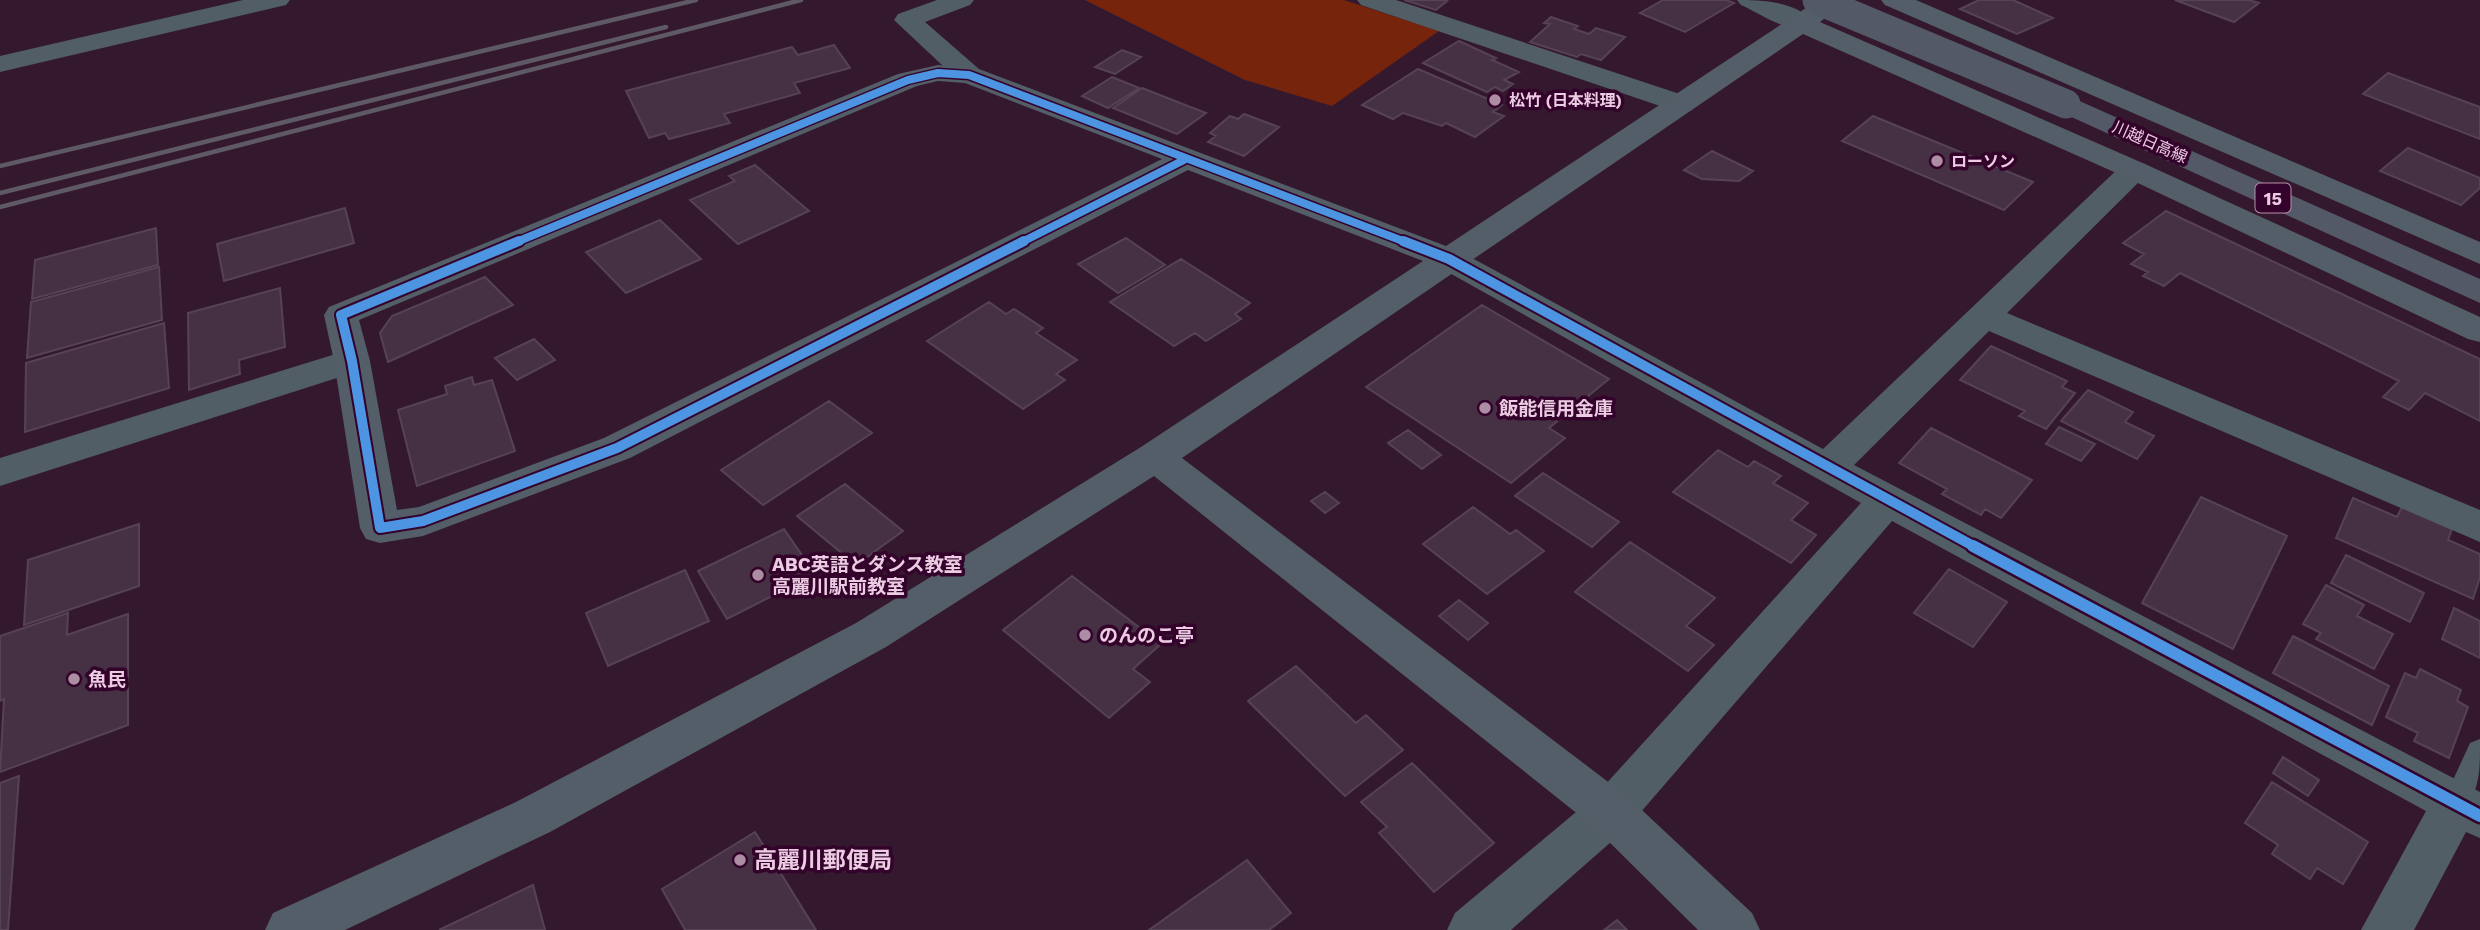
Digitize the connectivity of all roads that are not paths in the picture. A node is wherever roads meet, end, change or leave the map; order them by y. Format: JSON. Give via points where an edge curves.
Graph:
{"nodes":[{"id":1,"x":277,"y":0,"type":"edge"},
{"id":2,"x":961,"y":0,"type":"edge"},
{"id":3,"x":1370,"y":0,"type":"edge"},
{"id":4,"x":1750,"y":0,"type":"edge"},
{"id":5,"x":1835,"y":0,"type":"edge"},
{"id":6,"x":1894,"y":0,"type":"edge"},
{"id":7,"x":1808,"y":11,"type":"edge"},
{"id":8,"x":0,"y":64,"type":"edge"},
{"id":9,"x":969,"y":75,"type":"junction"},
{"id":10,"x":1682,"y":104,"type":"junction"},
{"id":11,"x":1184,"y":160,"type":"junction"},
{"id":12,"x":2134,"y":170,"type":"junction"},
{"id":13,"x":2480,"y":254,"type":"edge"},
{"id":14,"x":1449,"y":259,"type":"junction"},
{"id":15,"x":2480,"y":292,"type":"edge"},
{"id":16,"x":1982,"y":315,"type":"junction"},
{"id":17,"x":2480,"y":331,"type":"edge"},
{"id":18,"x":352,"y":361,"type":"junction"},
{"id":19,"x":1156,"y":457,"type":"junction"},
{"id":20,"x":1827,"y":468,"type":"junction"},
{"id":21,"x":0,"y":472,"type":"edge"},
{"id":22,"x":1887,"y":500,"type":"junction"},
{"id":23,"x":2480,"y":527,"type":"edge"},
{"id":24,"x":2480,"y":751,"type":"edge"},
{"id":25,"x":2468,"y":810,"type":"edge"},
{"id":26,"x":1611,"y":813,"type":"junction"},
{"id":27,"x":290,"y":930,"type":"edge"},
{"id":28,"x":1473,"y":930,"type":"edge"},
{"id":29,"x":1734,"y":930,"type":"edge"},
{"id":30,"x":2387,"y":930,"type":"edge"}],
"edges":[{"from":1,"to":8,"type":"street"},
{"from":2,"to":9,"type":"street","via":[[907,20]]},
{"from":3,"to":10,"type":"street"},
{"from":4,"to":7,"type":"street"},
{"from":5,"to":7,"type":"street"},
{"from":6,"to":13,"type":"street"},
{"from":7,"to":10,"type":"street"},
{"from":7,"to":12,"type":"street"},
{"from":7,"to":15,"type":"main road","name":"川越日高線","number":"15","bridge":true,"via":[[2066,104]]},
{"from":9,"to":11,"type":"street"},
{"from":9,"to":18,"type":"street","via":[[938,73],[908,80],[341,315]]},
{"from":10,"to":14,"type":"street"},
{"from":11,"to":14,"type":"street"},
{"from":11,"to":18,"type":"street","via":[[617,448],[423,521],[380,528]]},
{"from":12,"to":16,"type":"street"},
{"from":12,"to":17,"type":"street"},
{"from":14,"to":19,"type":"street"},
{"from":14,"to":20,"type":"street"},
{"from":16,"to":20,"type":"street"},
{"from":16,"to":23,"type":"street"},
{"from":18,"to":21,"type":"street"},
{"from":19,"to":26,"type":"street"},
{"from":19,"to":27,"type":"street","via":[[871,635],[533,817]]},
{"from":20,"to":22,"type":"street"},
{"from":22,"to":25,"type":"street"},
{"from":22,"to":26,"type":"street"},
{"from":24,"to":25,"type":"lane"},
{"from":25,"to":30,"type":"street"},
{"from":26,"to":28,"type":"street"},
{"from":26,"to":29,"type":"street"}]}
